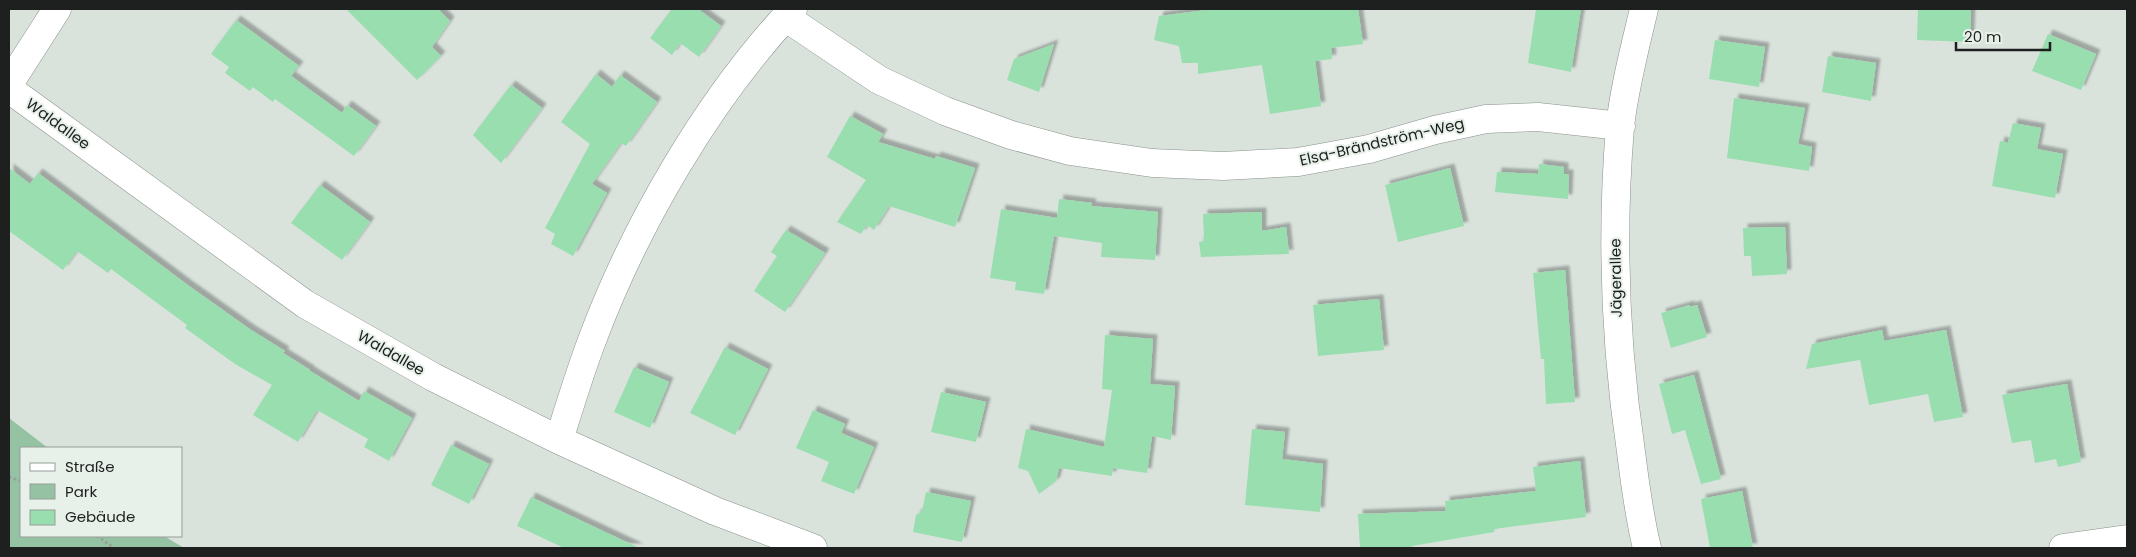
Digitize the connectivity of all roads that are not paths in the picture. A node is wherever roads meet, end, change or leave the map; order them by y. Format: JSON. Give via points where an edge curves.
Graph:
{"nodes":[{"id":1,"x":56,"y":9,"type":"edge"},
{"id":2,"x":1644,"y":9,"type":"edge"},
{"id":3,"x":789,"y":13,"type":"edge"},
{"id":4,"x":9,"y":84,"type":"edge"},
{"id":5,"x":9,"y":89,"type":"edge"},
{"id":6,"x":1620,"y":126,"type":"junction"},
{"id":7,"x":559,"y":440,"type":"junction"},
{"id":8,"x":2127,"y":539,"type":"edge"},
{"id":9,"x":813,"y":548,"type":"edge"},
{"id":10,"x":1647,"y":548,"type":"edge"},
{"id":11,"x":2063,"y":548,"type":"edge"}],
"edges":[{"from":1,"to":4,"type":"street"},
{"from":2,"to":6,"type":"street","name":"Jägerallee"},
{"from":3,"to":6,"type":"street","name":"Elsa-Brändström-Weg","via":[[879,80],[946,111],[1011,136],[1070,151],[1152,163],[1223,166],[1298,162],[1486,119],[1538,117]]},
{"from":3,"to":7,"type":"street","via":[[742,70],[695,137],[656,201],[621,271],[591,343]]},
{"from":5,"to":7,"type":"street","name":"Waldallee","via":[[305,304],[433,377]]},
{"from":6,"to":10,"type":"street","name":"Jägerallee","via":[[1617,331],[1640,520]]},
{"from":7,"to":9,"type":"street","name":"Waldallee","via":[[714,511]]},
{"from":8,"to":11,"type":"street"}]}
